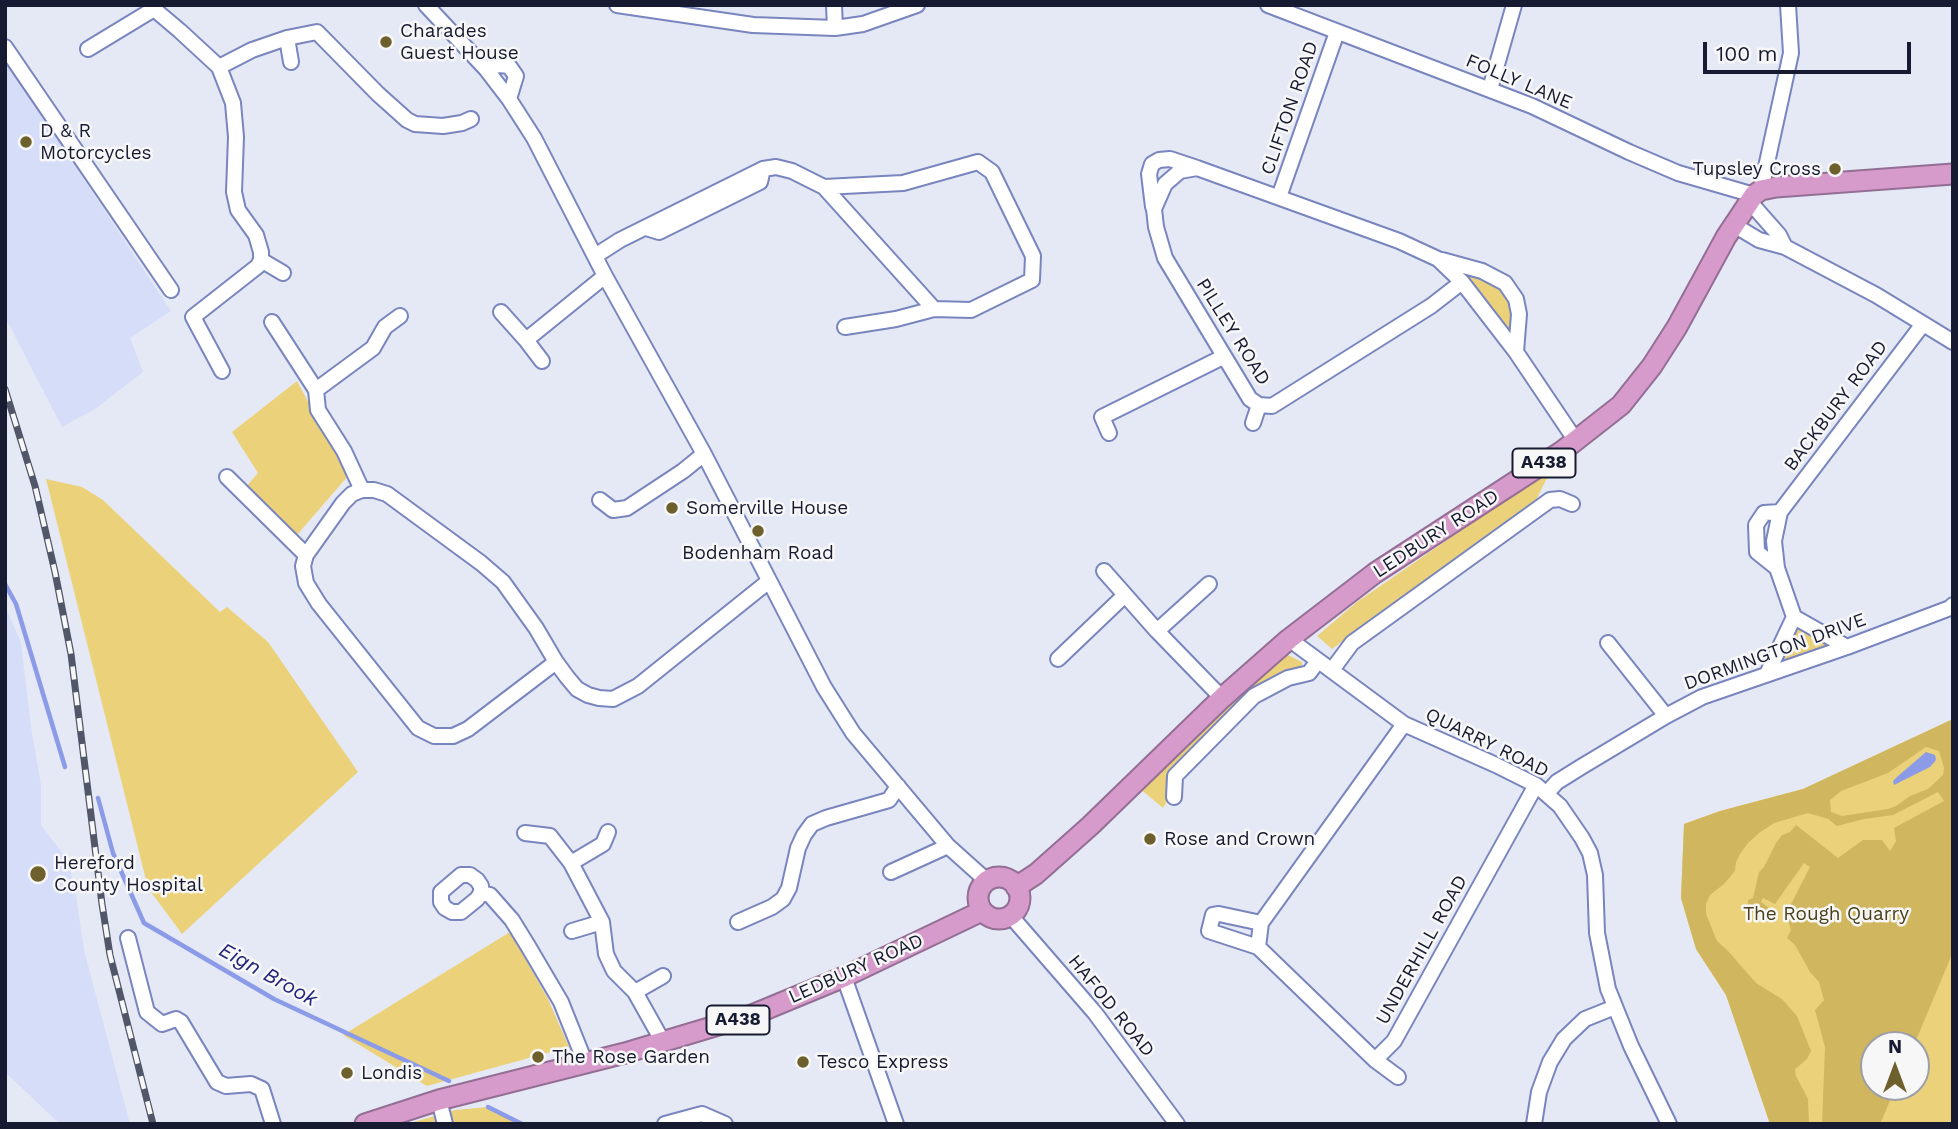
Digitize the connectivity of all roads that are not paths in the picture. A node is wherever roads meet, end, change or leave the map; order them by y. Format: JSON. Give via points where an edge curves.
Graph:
{"nodes":[{"id":1,"x":426,"y":5,"type":"edge"},
{"id":2,"x":617,"y":5,"type":"edge"},
{"id":3,"x":834,"y":5,"type":"edge"},
{"id":4,"x":917,"y":5,"type":"edge"},
{"id":5,"x":1268,"y":5,"type":"edge"},
{"id":6,"x":1514,"y":5,"type":"edge"},
{"id":7,"x":1788,"y":5,"type":"edge"},
{"id":8,"x":153,"y":7,"type":"edge"},
{"id":9,"x":835,"y":27,"type":"junction"},
{"id":10,"x":1337,"y":32,"type":"junction"},
{"id":11,"x":287,"y":38,"type":"junction"},
{"id":12,"x":5,"y":47,"type":"edge"},
{"id":13,"x":88,"y":49,"type":"dead end"},
{"id":14,"x":291,"y":62,"type":"dead end"},
{"id":15,"x":219,"y":67,"type":"junction"},
{"id":16,"x":1490,"y":89,"type":"junction"},
{"id":17,"x":471,"y":119,"type":"dead end"},
{"id":18,"x":1197,"y":168,"type":"junction"},
{"id":19,"x":1953,"y":174,"type":"edge"},
{"id":20,"x":824,"y":187,"type":"junction"},
{"id":21,"x":1755,"y":195,"type":"junction"},
{"id":22,"x":1279,"y":197,"type":"junction"},
{"id":23,"x":1154,"y":209,"type":"junction"},
{"id":24,"x":1734,"y":225,"type":"junction"},
{"id":25,"x":1785,"y":247,"type":"junction"},
{"id":26,"x":595,"y":256,"type":"junction"},
{"id":27,"x":1438,"y":259,"type":"junction"},
{"id":28,"x":259,"y":263,"type":"junction"},
{"id":29,"x":283,"y":272,"type":"dead end"},
{"id":30,"x":606,"y":276,"type":"junction"},
{"id":31,"x":1462,"y":282,"type":"junction"},
{"id":32,"x":171,"y":290,"type":"dead end"},
{"id":33,"x":934,"y":309,"type":"junction"},
{"id":34,"x":501,"y":312,"type":"dead end"},
{"id":35,"x":400,"y":316,"type":"dead end"},
{"id":36,"x":272,"y":322,"type":"dead end"},
{"id":37,"x":1923,"y":324,"type":"junction"},
{"id":38,"x":845,"y":327,"type":"dead end"},
{"id":39,"x":526,"y":340,"type":"junction"},
{"id":40,"x":1953,"y":342,"type":"edge"},
{"id":41,"x":1516,"y":352,"type":"junction"},
{"id":42,"x":1223,"y":357,"type":"junction"},
{"id":43,"x":542,"y":361,"type":"dead end"},
{"id":44,"x":222,"y":371,"type":"dead end"},
{"id":45,"x":316,"y":390,"type":"junction"},
{"id":46,"x":1095,"y":402,"type":"dead end"},
{"id":47,"x":1259,"y":405,"type":"junction"},
{"id":48,"x":1102,"y":417,"type":"junction"},
{"id":49,"x":1253,"y":423,"type":"dead end"},
{"id":50,"x":1109,"y":433,"type":"dead end"},
{"id":51,"x":1576,"y":441,"type":"junction"},
{"id":52,"x":704,"y":454,"type":"junction"},
{"id":53,"x":227,"y":477,"type":"dead end"},
{"id":54,"x":362,"y":490,"type":"junction"},
{"id":55,"x":600,"y":500,"type":"dead end"},
{"id":56,"x":1572,"y":504,"type":"dead end"},
{"id":57,"x":1780,"y":512,"type":"junction"},
{"id":58,"x":306,"y":555,"type":"junction"},
{"id":59,"x":1777,"y":568,"type":"junction"},
{"id":60,"x":1104,"y":571,"type":"dead end"},
{"id":61,"x":769,"y":581,"type":"junction"},
{"id":62,"x":1209,"y":584,"type":"dead end"},
{"id":63,"x":1125,"y":595,"type":"junction"},
{"id":64,"x":1953,"y":605,"type":"edge"},
{"id":65,"x":1794,"y":617,"type":"junction"},
{"id":66,"x":1157,"y":631,"type":"junction"},
{"id":67,"x":1289,"y":639,"type":"junction"},
{"id":68,"x":1608,"y":643,"type":"dead end"},
{"id":69,"x":1847,"y":647,"type":"junction"},
{"id":70,"x":1058,"y":659,"type":"dead end"},
{"id":71,"x":1318,"y":661,"type":"junction"},
{"id":72,"x":556,"y":662,"type":"junction"},
{"id":73,"x":1332,"y":670,"type":"junction"},
{"id":74,"x":1767,"y":674,"type":"junction"},
{"id":75,"x":1222,"y":698,"type":"junction"},
{"id":76,"x":1666,"y":716,"type":"junction"},
{"id":77,"x":1404,"y":724,"type":"junction"},
{"id":78,"x":898,"y":786,"type":"junction"},
{"id":79,"x":1541,"y":789,"type":"junction"},
{"id":80,"x":1174,"y":797,"type":"dead end"},
{"id":81,"x":608,"y":832,"type":"dead end"},
{"id":82,"x":525,"y":833,"type":"dead end"},
{"id":83,"x":948,"y":846,"type":"junction"},
{"id":84,"x":571,"y":863,"type":"junction"},
{"id":85,"x":891,"y":872,"type":"dead end"},
{"id":86,"x":987,"y":881,"type":"junction"},
{"id":87,"x":1016,"y":887,"type":"junction"},
{"id":88,"x":481,"y":893,"type":"dead end"},
{"id":89,"x":982,"y":911,"type":"junction"},
{"id":90,"x":1010,"y":915,"type":"junction"},
{"id":91,"x":602,"y":922,"type":"junction"},
{"id":92,"x":737,"y":922,"type":"dead end"},
{"id":93,"x":1261,"y":923,"type":"junction"},
{"id":94,"x":572,"y":931,"type":"dead end"},
{"id":95,"x":128,"y":938,"type":"dead end"},
{"id":96,"x":1258,"y":947,"type":"junction"},
{"id":97,"x":663,"y":976,"type":"dead end"},
{"id":98,"x":844,"y":977,"type":"junction"},
{"id":99,"x":635,"y":992,"type":"junction"},
{"id":100,"x":1615,"y":1007,"type":"junction"},
{"id":101,"x":663,"y":1042,"type":"junction"},
{"id":102,"x":1375,"y":1060,"type":"junction"},
{"id":103,"x":585,"y":1062,"type":"junction"},
{"id":104,"x":1398,"y":1077,"type":"dead end"},
{"id":105,"x":446,"y":1099,"type":"junction"},
{"id":106,"x":273,"y":1124,"type":"edge"},
{"id":107,"x":365,"y":1124,"type":"edge"},
{"id":108,"x":446,"y":1124,"type":"edge"},
{"id":109,"x":665,"y":1124,"type":"edge"},
{"id":110,"x":725,"y":1124,"type":"edge"},
{"id":111,"x":896,"y":1124,"type":"edge"},
{"id":112,"x":1177,"y":1124,"type":"edge"},
{"id":113,"x":1534,"y":1124,"type":"edge"},
{"id":114,"x":1669,"y":1124,"type":"edge"}],
"edges":[{"from":1,"to":26,"type":"street","via":[[509,99]]},
{"from":2,"to":9,"type":"street","via":[[752,25]]},
{"from":3,"to":9,"type":"street"},
{"from":4,"to":9,"type":"street","via":[[863,24]]},
{"from":5,"to":10,"type":"street","name":"FOLLY LANE"},
{"from":6,"to":16,"type":"street"},
{"from":7,"to":21,"type":"street","via":[[1791,53]]},
{"from":8,"to":13,"type":"street"},
{"from":8,"to":15,"type":"street"},
{"from":10,"to":16,"type":"street","name":"FOLLY LANE"},
{"from":10,"to":22,"type":"street","name":"CLIFTON ROAD"},
{"from":11,"to":14,"type":"street"},
{"from":11,"to":15,"type":"street"},
{"from":11,"to":17,"type":"street","via":[[317,32],[415,124],[443,126]]},
{"from":12,"to":32,"type":"street"},
{"from":15,"to":28,"type":"street","via":[[233,103],[234,192],[238,210],[256,234]]},
{"from":16,"to":21,"type":"street","name":"FOLLY LANE","via":[[1678,173]]},
{"from":18,"to":22,"type":"street","name":"PILLEY ROAD"},
{"from":18,"to":23,"type":"street","via":[[1180,171],[1165,184]]},
{"from":18,"to":23,"type":"street","name":"PILLEY ROAD","via":[[1170,159],[1152,164]]},
{"from":19,"to":21,"type":"highway","via":[[1776,187]]},
{"from":20,"to":26,"type":"street","via":[[792,171],[763,169],[760,182],[659,232],[646,228]]},
{"from":20,"to":33,"type":"street"},
{"from":20,"to":33,"type":"street","via":[[903,183],[978,162],[992,172],[1033,256],[1032,280],[971,310]]},
{"from":21,"to":24,"type":"highway","name":"LEDBURY ROAD","number":"A438"},
{"from":21,"to":25,"type":"street"},
{"from":22,"to":27,"type":"street","name":"PILLEY ROAD"},
{"from":23,"to":42,"type":"street","name":"PILLEY ROAD","via":[[1165,258]]},
{"from":24,"to":25,"type":"street","via":[[1759,240]]},
{"from":24,"to":51,"type":"highway","name":"LEDBURY ROAD","number":"A438","via":[[1652,366],[1621,405]]},
{"from":25,"to":37,"type":"street"},
{"from":26,"to":30,"type":"street"},
{"from":27,"to":31,"type":"street","name":"PILLEY ROAD"},
{"from":27,"to":41,"type":"street","name":"PILLEY ROAD","via":[[1482,271],[1505,283],[1519,314]]},
{"from":28,"to":29,"type":"street"},
{"from":28,"to":44,"type":"street","via":[[193,317]]},
{"from":30,"to":39,"type":"street"},
{"from":30,"to":52,"type":"street"},
{"from":31,"to":41,"type":"street","name":"PILLEY ROAD"},
{"from":31,"to":47,"type":"street","name":"PILLEY ROAD","via":[[1272,406]]},
{"from":33,"to":38,"type":"street"},
{"from":34,"to":39,"type":"street"},
{"from":35,"to":45,"type":"street","via":[[384,327],[373,348]]},
{"from":36,"to":45,"type":"street"},
{"from":37,"to":40,"type":"street"},
{"from":37,"to":57,"type":"street","name":"BACKBURY ROAD"},
{"from":39,"to":43,"type":"street"},
{"from":41,"to":51,"type":"street","name":"PILLEY ROAD"},
{"from":42,"to":47,"type":"street","name":"PILLEY ROAD","via":[[1250,399]]},
{"from":42,"to":48,"type":"street"},
{"from":45,"to":54,"type":"street","via":[[318,410]]},
{"from":46,"to":48,"type":"street"},
{"from":47,"to":49,"type":"street"},
{"from":48,"to":50,"type":"street"},
{"from":51,"to":67,"type":"highway","name":"LEDBURY ROAD","number":"A438","via":[[1375,573]]},
{"from":52,"to":55,"type":"street","via":[[627,508],[613,510]]},
{"from":52,"to":61,"type":"street"},
{"from":53,"to":58,"type":"street"},
{"from":54,"to":58,"type":"street","via":[[343,503]]},
{"from":54,"to":72,"type":"street","via":[[387,494],[503,582]]},
{"from":56,"to":73,"type":"street","name":"LEDBURY ROAD","via":[[1550,500],[1352,643]]},
{"from":57,"to":59,"type":"street","name":"BACKBURY ROAD","via":[[1774,541]]},
{"from":57,"to":59,"type":"street","name":"BACKBURY ROAD","via":[[1764,513],[1756,525],[1757,552]]},
{"from":58,"to":72,"type":"street","via":[[306,583],[319,604],[418,728],[434,736],[453,736],[468,729]]},
{"from":59,"to":65,"type":"street","name":"BACKBURY ROAD"},
{"from":60,"to":63,"type":"street"},
{"from":61,"to":72,"type":"street","via":[[638,686],[613,699],[577,689]]},
{"from":61,"to":78,"type":"street","via":[[845,722]]},
{"from":62,"to":66,"type":"street"},
{"from":63,"to":66,"type":"street"},
{"from":63,"to":70,"type":"street"},
{"from":64,"to":69,"type":"street","name":"DORMINGTON DRIVE"},
{"from":65,"to":69,"type":"street"},
{"from":65,"to":74,"type":"street"},
{"from":66,"to":75,"type":"street"},
{"from":67,"to":71,"type":"street","name":"QUARRY ROAD"},
{"from":67,"to":75,"type":"highway","name":"LEDBURY ROAD","number":"A438"},
{"from":68,"to":76,"type":"street"},
{"from":69,"to":74,"type":"street","name":"DORMINGTON DRIVE"},
{"from":71,"to":73,"type":"street","name":"QUARRY ROAD"},
{"from":71,"to":80,"type":"street","via":[[1309,673],[1287,678],[1254,696],[1175,776]]},
{"from":73,"to":77,"type":"street","name":"QUARRY ROAD"},
{"from":74,"to":76,"type":"street","name":"DORMINGTON DRIVE","via":[[1702,697]]},
{"from":75,"to":87,"type":"highway","name":"LEDBURY ROAD","number":"A438","via":[[1090,826]]},
{"from":76,"to":79,"type":"street","name":"DORMINGTON DRIVE"},
{"from":77,"to":79,"type":"street","name":"QUARRY ROAD"},
{"from":77,"to":93,"type":"street"},
{"from":78,"to":83,"type":"street"},
{"from":78,"to":92,"type":"street","via":[[889,800],[812,824],[798,848],[783,899]]},
{"from":79,"to":100,"type":"street","name":"QUARRY ROAD","via":[[1572,821],[1590,853],[1597,933]]},
{"from":79,"to":102,"type":"street","name":"UNDERHILL ROAD","via":[[1394,1041]]},
{"from":81,"to":84,"type":"street","via":[[603,844]]},
{"from":82,"to":84,"type":"street","via":[[550,836]]},
{"from":83,"to":85,"type":"street"},
{"from":83,"to":86,"type":"street"},
{"from":84,"to":91,"type":"street"},
{"from":86,"to":87,"type":"highway","via":[[1002,878]]},
{"from":86,"to":89,"type":"highway","via":[[978,896]]},
{"from":87,"to":90,"type":"highway","via":[[1018,905]]},
{"from":88,"to":103,"type":"street","via":[[490,895],[512,920],[561,1002]]},
{"from":89,"to":90,"type":"highway","via":[[995,919]]},
{"from":89,"to":98,"type":"highway","name":"LEDBURY ROAD","number":"A438"},
{"from":90,"to":112,"type":"street","name":"HAFOD ROAD","via":[[1095,1013]]},
{"from":91,"to":94,"type":"street"},
{"from":91,"to":99,"type":"street","via":[[606,954],[614,971]]},
{"from":93,"to":96,"type":"street"},
{"from":93,"to":96,"type":"street","name":"UNDERHILL ROAD","via":[[1219,914],[1213,915],[1209,931]]},
{"from":95,"to":106,"type":"street","via":[[147,1012],[162,1024],[181,1021],[216,1082],[261,1089]]},
{"from":96,"to":102,"type":"street","name":"UNDERHILL ROAD"},
{"from":97,"to":99,"type":"street"},
{"from":98,"to":101,"type":"highway","name":"LEDBURY ROAD","number":"A438","via":[[752,1015]]},
{"from":98,"to":111,"type":"street"},
{"from":99,"to":101,"type":"street"},
{"from":100,"to":113,"type":"street","via":[[1585,1019],[1564,1039],[1539,1092]]},
{"from":100,"to":114,"type":"street","name":"QUARRY ROAD"},
{"from":101,"to":103,"type":"highway","name":"LEDBURY ROAD","number":"A438"},
{"from":102,"to":104,"type":"street"},
{"from":103,"to":105,"type":"highway","name":"LEDBURY ROAD","number":"A438"},
{"from":105,"to":107,"type":"highway","name":"LEDBURY ROAD","number":"A438"},
{"from":105,"to":108,"type":"street"},
{"from":109,"to":110,"type":"street","via":[[702,1114]]}]}
